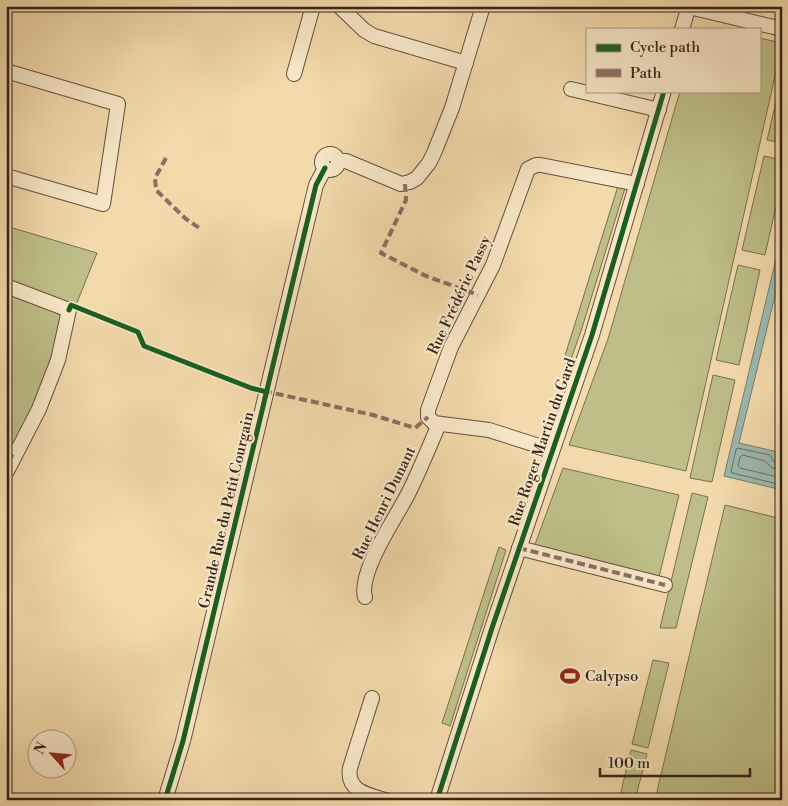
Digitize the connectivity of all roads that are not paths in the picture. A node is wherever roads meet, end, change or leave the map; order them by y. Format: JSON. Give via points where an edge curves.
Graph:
{"nodes":[{"id":1,"x":313,"y":6,"type":"edge"},
{"id":2,"x":340,"y":6,"type":"edge"},
{"id":3,"x":483,"y":6,"type":"edge"},
{"id":4,"x":689,"y":7,"type":"edge"},
{"id":5,"x":682,"y":28,"type":"edge"},
{"id":6,"x":782,"y":29,"type":"edge"},
{"id":7,"x":466,"y":63,"type":"junction"},
{"id":8,"x":6,"y":71,"type":"edge"},
{"id":9,"x":294,"y":74,"type":"dead end"},
{"id":10,"x":571,"y":89,"type":"dead end"},
{"id":11,"x":664,"y":92,"type":"edge"},
{"id":12,"x":658,"y":110,"type":"junction"},
{"id":13,"x":6,"y":176,"type":"edge"},
{"id":14,"x":637,"y":184,"type":"junction"},
{"id":15,"x":6,"y":286,"type":"edge"},
{"id":16,"x":439,"y":424,"type":"junction"},
{"id":17,"x":552,"y":450,"type":"junction"},
{"id":18,"x":6,"y":473,"type":"edge"},
{"id":19,"x":519,"y":548,"type":"junction"},
{"id":20,"x":665,"y":585,"type":"dead end"},
{"id":21,"x":366,"y":597,"type":"dead end"},
{"id":22,"x":372,"y":698,"type":"dead end"},
{"id":23,"x":165,"y":800,"type":"edge"},
{"id":24,"x":386,"y":800,"type":"edge"},
{"id":25,"x":438,"y":800,"type":"edge"}],
"edges":[{"from":1,"to":9,"type":"street"},
{"from":2,"to":7,"type":"street","via":[[374,36]]},
{"from":3,"to":7,"type":"street","name":"Grande Rue du Petit Courgain"},
{"from":4,"to":5,"type":"street"},
{"from":4,"to":6,"type":"street"},
{"from":7,"to":23,"type":"street","name":"Grande Rue du Petit Courgain","via":[[434,153],[417,178],[405,184],[398,183],[346,161],[338,161],[332,169],[325,168],[316,185],[186,732]]},
{"from":8,"to":13,"type":"street","via":[[118,104],[103,204]]},
{"from":10,"to":12,"type":"street"},
{"from":11,"to":12,"type":"street","name":"Rue Roger Martin du Gard"},
{"from":12,"to":14,"type":"street","name":"Rue Roger Martin du Gard"},
{"from":14,"to":16,"type":"street","name":"Rue Frédéric Passy","via":[[541,165],[528,169],[493,265],[450,347],[428,410],[429,420]]},
{"from":14,"to":17,"type":"street","name":"Rue Roger Martin du Gard","via":[[595,326]]},
{"from":15,"to":18,"type":"street","via":[[69,310],[58,360],[39,409]]},
{"from":16,"to":17,"type":"street","via":[[489,430]]},
{"from":16,"to":21,"type":"street","name":"Rue Henri Dunant","via":[[408,494],[382,538],[364,587]]},
{"from":17,"to":19,"type":"street","name":"Rue Roger Martin du Gard"},
{"from":19,"to":20,"type":"street"},
{"from":19,"to":25,"type":"street","name":"Rue Roger Martin du Gard"},
{"from":22,"to":24,"type":"street","via":[[350,768],[350,778],[361,792]]}]}
